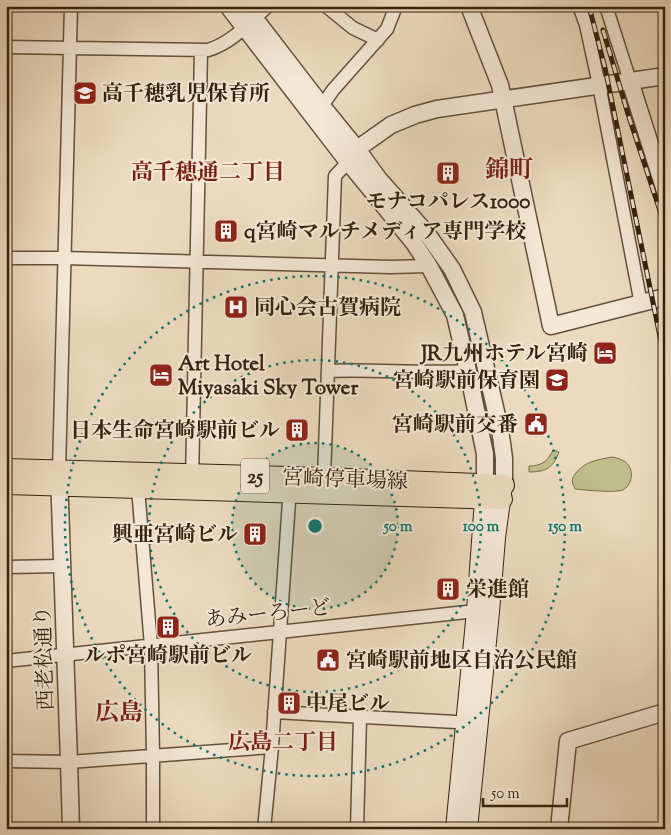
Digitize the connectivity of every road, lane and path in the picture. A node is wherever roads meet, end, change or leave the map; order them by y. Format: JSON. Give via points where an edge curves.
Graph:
{"nodes":[{"id":1,"x":71,"y":6,"type":"edge"},
{"id":2,"x":228,"y":6,"type":"edge"},
{"id":3,"x":268,"y":6,"type":"edge"},
{"id":4,"x":326,"y":6,"type":"edge"},
{"id":5,"x":396,"y":6,"type":"edge"},
{"id":6,"x":469,"y":6,"type":"edge"},
{"id":7,"x":579,"y":6,"type":"edge"},
{"id":8,"x":606,"y":6,"type":"edge"},
{"id":9,"x":248,"y":17,"type":"edge"},
{"id":10,"x":378,"y":40,"type":"junction"},
{"id":11,"x":6,"y":47,"type":"edge"},
{"id":12,"x":70,"y":48,"type":"junction"},
{"id":13,"x":201,"y":51,"type":"junction"},
{"id":14,"x":665,"y":76,"type":"edge"},
{"id":15,"x":630,"y":81,"type":"junction"},
{"id":16,"x":599,"y":85,"type":"junction"},
{"id":17,"x":503,"y":99,"type":"junction"},
{"id":18,"x":322,"y":106,"type":"junction"},
{"id":19,"x":357,"y":148,"type":"junction"},
{"id":20,"x":348,"y":162,"type":"junction"},
{"id":21,"x":665,"y":191,"type":"edge"},
{"id":22,"x":6,"y":258,"type":"edge"},
{"id":23,"x":64,"y":258,"type":"junction"},
{"id":24,"x":197,"y":262,"type":"junction"},
{"id":25,"x":332,"y":265,"type":"junction"},
{"id":26,"x":429,"y":266,"type":"junction"},
{"id":27,"x":665,"y":298,"type":"edge"},
{"id":28,"x":641,"y":304,"type":"junction"},
{"id":29,"x":328,"y":371,"type":"junction"},
{"id":30,"x":468,"y":371,"type":"junction"},
{"id":31,"x":6,"y":469,"type":"edge"},
{"id":32,"x":59,"y":478,"type":"junction"},
{"id":33,"x":141,"y":480,"type":"junction"},
{"id":34,"x":192,"y":482,"type":"junction"},
{"id":35,"x":6,"y":484,"type":"edge"},
{"id":36,"x":290,"y":484,"type":"junction"},
{"id":37,"x":325,"y":486,"type":"junction"},
{"id":38,"x":494,"y":492,"type":"junction"},
{"id":39,"x":62,"y":566,"type":"junction"},
{"id":40,"x":6,"y":567,"type":"edge"},
{"id":41,"x":483,"y":612,"type":"junction"},
{"id":42,"x":279,"y":632,"type":"junction"},
{"id":43,"x":152,"y":646,"type":"junction"},
{"id":44,"x":65,"y":655,"type":"junction"},
{"id":45,"x":6,"y":661,"type":"edge"},
{"id":46,"x":274,"y":712,"type":"junction"},
{"id":47,"x":665,"y":712,"type":"edge"},
{"id":48,"x":360,"y":717,"type":"junction"},
{"id":49,"x":472,"y":723,"type":"junction"},
{"id":50,"x":272,"y":748,"type":"junction"},
{"id":51,"x":153,"y":756,"type":"junction"},
{"id":52,"x":6,"y":761,"type":"edge"},
{"id":53,"x":69,"y":762,"type":"junction"},
{"id":54,"x":71,"y":829,"type":"edge"},
{"id":55,"x":153,"y":829,"type":"edge"},
{"id":56,"x":264,"y":829,"type":"edge"},
{"id":57,"x":357,"y":829,"type":"edge"},
{"id":58,"x":455,"y":829,"type":"edge"},
{"id":59,"x":468,"y":829,"type":"edge"},
{"id":60,"x":559,"y":829,"type":"edge"}],
"edges":[{"from":1,"to":12,"type":"street"},
{"from":2,"to":9,"type":"street"},
{"from":3,"to":9,"type":"street"},
{"from":4,"to":10,"type":"street","via":[[352,28]]},
{"from":5,"to":10,"type":"street"},
{"from":6,"to":17,"type":"street"},
{"from":7,"to":16,"type":"street"},
{"from":8,"to":15,"type":"street"},
{"from":9,"to":13,"type":"street","via":[[231,39],[216,48]]},
{"from":9,"to":18,"type":"street"},
{"from":9,"to":20,"type":"street","via":[[280,76]]},
{"from":10,"to":18,"type":"street"},
{"from":11,"to":12,"type":"street"},
{"from":12,"to":13,"type":"street"},
{"from":12,"to":23,"type":"street"},
{"from":13,"to":24,"type":"street"},
{"from":14,"to":15,"type":"street"},
{"from":15,"to":16,"type":"street"},
{"from":15,"to":21,"type":"street"},
{"from":16,"to":17,"type":"street"},
{"from":16,"to":28,"type":"street"},
{"from":17,"to":19,"type":"street","via":[[415,115]]},
{"from":17,"to":28,"type":"street","via":[[551,326]]},
{"from":18,"to":19,"type":"street"},
{"from":19,"to":20,"type":"street"},
{"from":19,"to":38,"type":"street","via":[[452,268],[473,312],[504,458]]},
{"from":20,"to":25,"type":"street","via":[[335,176]]},
{"from":20,"to":26,"type":"street"},
{"from":22,"to":23,"type":"street"},
{"from":23,"to":24,"type":"street"},
{"from":23,"to":32,"type":"street"},
{"from":24,"to":25,"type":"street"},
{"from":24,"to":34,"type":"street"},
{"from":25,"to":26,"type":"street"},
{"from":25,"to":29,"type":"street"},
{"from":26,"to":30,"type":"street","via":[[455,315]]},
{"from":27,"to":28,"type":"street"},
{"from":29,"to":30,"type":"street"},
{"from":29,"to":37,"type":"street"},
{"from":30,"to":38,"type":"street"},
{"from":31,"to":32,"type":"main road","name":"宮崎停車場線","number":"25"},
{"from":32,"to":33,"type":"main road","name":"宮崎停車場線","number":"25"},
{"from":32,"to":35,"type":"main road","name":"宮崎停車場線","number":"25"},
{"from":32,"to":39,"type":"street","name":"西老松通り"},
{"from":33,"to":34,"type":"main road","name":"宮崎停車場線","number":"25"},
{"from":33,"to":43,"type":"street"},
{"from":34,"to":36,"type":"main road","name":"宮崎停車場線","number":"25"},
{"from":36,"to":37,"type":"main road","name":"宮崎停車場線","number":"25"},
{"from":36,"to":42,"type":"street"},
{"from":37,"to":38,"type":"main road","name":"宮崎停車場線","number":"25"},
{"from":38,"to":41,"type":"main road","via":[[496,538]]},
{"from":39,"to":40,"type":"street"},
{"from":39,"to":44,"type":"street","name":"西老松通り"},
{"from":41,"to":42,"type":"street","name":"あみーろーど"},
{"from":41,"to":49,"type":"main road"},
{"from":42,"to":43,"type":"street","name":"あみーろーど"},
{"from":42,"to":46,"type":"street"},
{"from":43,"to":44,"type":"street","name":"あみーろーど"},
{"from":43,"to":51,"type":"street"},
{"from":44,"to":45,"type":"street","name":"あみーろーど"},
{"from":44,"to":53,"type":"street","name":"西老松通り"},
{"from":46,"to":48,"type":"street"},
{"from":46,"to":50,"type":"street"},
{"from":47,"to":60,"type":"street","via":[[568,741]]},
{"from":48,"to":49,"type":"street"},
{"from":48,"to":57,"type":"street"},
{"from":49,"to":58,"type":"main road"},
{"from":49,"to":59,"type":"main road"},
{"from":50,"to":51,"type":"street"},
{"from":50,"to":56,"type":"street"},
{"from":51,"to":53,"type":"street"},
{"from":51,"to":55,"type":"street"},
{"from":52,"to":53,"type":"street"},
{"from":53,"to":54,"type":"street","name":"西老松通り"}]}
